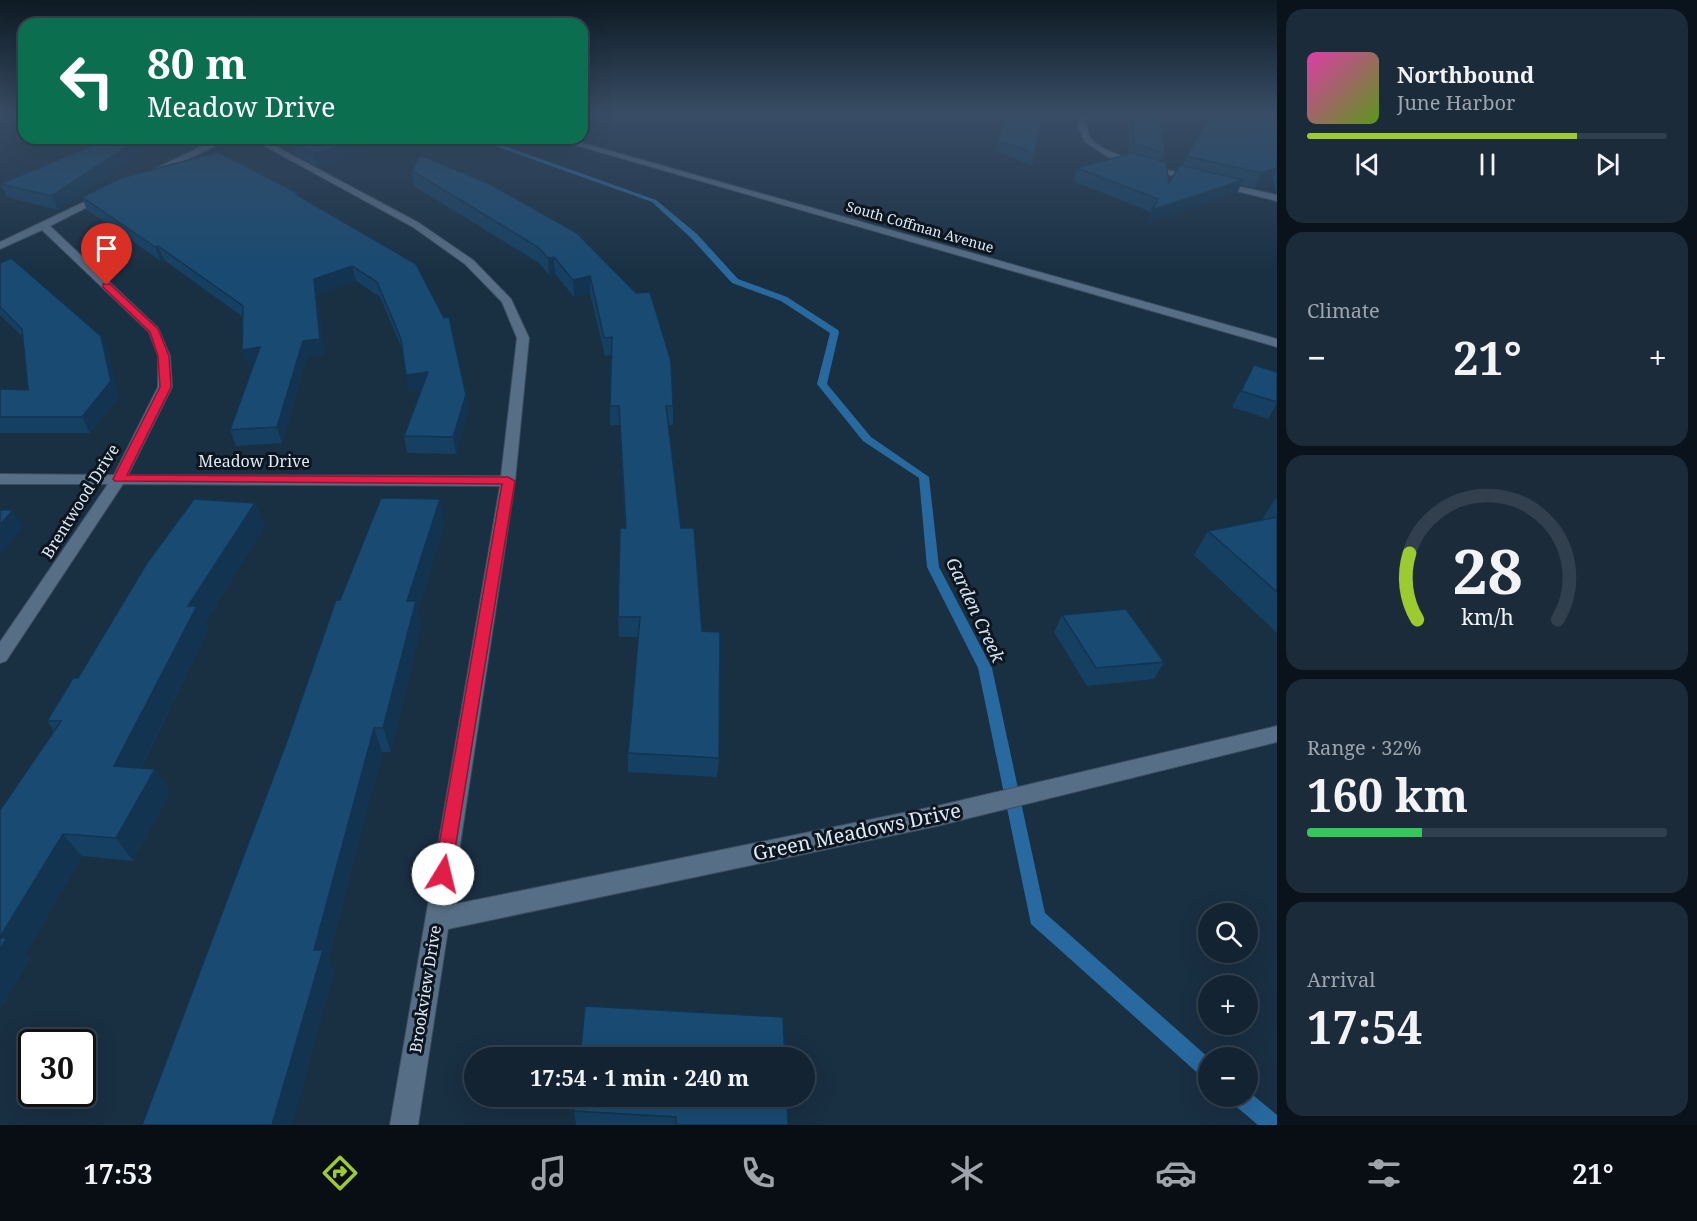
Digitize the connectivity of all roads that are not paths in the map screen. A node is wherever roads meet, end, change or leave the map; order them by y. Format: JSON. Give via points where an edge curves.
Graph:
{"nodes":[{"id":1,"x":162,"y":168,"type":"edge"},
{"id":2,"x":309,"y":168,"type":"edge"},
{"id":3,"x":659,"y":168,"type":"edge"},
{"id":4,"x":1151,"y":168,"type":"edge"},
{"id":5,"x":138,"y":179,"type":"edge"},
{"id":6,"x":117,"y":189,"type":"edge"},
{"id":7,"x":1277,"y":198,"type":"edge"},
{"id":8,"x":43,"y":225,"type":"junction"},
{"id":9,"x":0,"y":246,"type":"edge"},
{"id":10,"x":1277,"y":343,"type":"edge"},
{"id":11,"x":0,"y":479,"type":"edge"},
{"id":12,"x":119,"y":479,"type":"junction"},
{"id":13,"x":508,"y":481,"type":"junction"},
{"id":14,"x":0,"y":656,"type":"edge"},
{"id":15,"x":1277,"y":734,"type":"edge"},
{"id":16,"x":436,"y":920,"type":"junction"},
{"id":17,"x":404,"y":1125,"type":"edge"}],
"edges":[{"from":1,"to":5,"type":"street"},
{"from":2,"to":13,"type":"street","name":"Brookview Drive","via":[[416,225],[469,262],[507,301],[523,338]]},
{"from":3,"to":10,"type":"street","name":"South Coffman Avenue"},
{"from":4,"to":7,"type":"street"},
{"from":6,"to":8,"type":"street"},
{"from":8,"to":9,"type":"street"},
{"from":8,"to":12,"type":"street","name":"Brentwood Drive","via":[[154,331],[164,356],[165,387]]},
{"from":11,"to":12,"type":"street","name":"Meadow Drive"},
{"from":12,"to":13,"type":"street","name":"Meadow Drive"},
{"from":12,"to":14,"type":"street","name":"Brentwood Drive"},
{"from":13,"to":16,"type":"street","name":"Brookview Drive"},
{"from":15,"to":16,"type":"street","name":"Green Meadows Drive","via":[[937,816]]},
{"from":16,"to":17,"type":"street","name":"Brookview Drive"}]}
